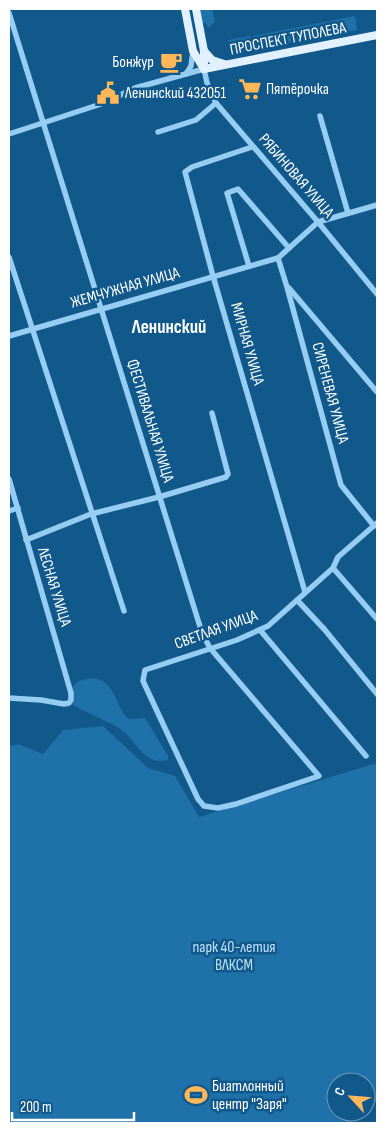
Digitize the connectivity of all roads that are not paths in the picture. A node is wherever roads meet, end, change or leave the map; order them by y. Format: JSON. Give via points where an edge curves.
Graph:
{"nodes":[{"id":1,"x":185,"y":9,"type":"edge"},
{"id":2,"x":196,"y":9,"type":"edge"},
{"id":3,"x":9,"y":13,"type":"edge"},
{"id":4,"x":377,"y":35,"type":"edge"},
{"id":5,"x":193,"y":51,"type":"junction"},
{"id":6,"x":204,"y":51,"type":"junction"},
{"id":7,"x":226,"y":65,"type":"junction"},
{"id":8,"x":204,"y":69,"type":"junction"},
{"id":9,"x":186,"y":74,"type":"junction"},
{"id":10,"x":216,"y":103,"type":"junction"},
{"id":11,"x":320,"y":116,"type":"dead end"},
{"id":12,"x":42,"y":123,"type":"junction"},
{"id":13,"x":158,"y":132,"type":"dead end"},
{"id":14,"x":9,"y":134,"type":"edge"},
{"id":15,"x":252,"y":147,"type":"junction"},
{"id":16,"x":377,"y":205,"type":"edge"},
{"id":17,"x":348,"y":214,"type":"junction"},
{"id":18,"x":318,"y":222,"type":"junction"},
{"id":19,"x":289,"y":248,"type":"junction"},
{"id":20,"x":9,"y":257,"type":"edge"},
{"id":21,"x":278,"y":258,"type":"junction"},
{"id":22,"x":249,"y":266,"type":"junction"},
{"id":23,"x":212,"y":276,"type":"junction"},
{"id":24,"x":287,"y":287,"type":"junction"},
{"id":25,"x":377,"y":294,"type":"edge"},
{"id":26,"x":100,"y":309,"type":"junction"},
{"id":27,"x":32,"y":330,"type":"junction"},
{"id":28,"x":9,"y":336,"type":"edge"},
{"id":29,"x":377,"y":392,"type":"edge"},
{"id":30,"x":212,"y":413,"type":"dead end"},
{"id":31,"x":9,"y":479,"type":"edge"},
{"id":32,"x":159,"y":497,"type":"junction"},
{"id":33,"x":18,"y":508,"type":"junction"},
{"id":34,"x":9,"y":511,"type":"edge"},
{"id":35,"x":91,"y":514,"type":"junction"},
{"id":36,"x":376,"y":524,"type":"edge"},
{"id":37,"x":26,"y":540,"type":"junction"},
{"id":38,"x":333,"y":568,"type":"junction"},
{"id":39,"x":305,"y":592,"type":"junction"},
{"id":40,"x":297,"y":600,"type":"junction"},
{"id":41,"x":124,"y":611,"type":"dead end"},
{"id":42,"x":377,"y":619,"type":"edge"},
{"id":43,"x":260,"y":630,"type":"junction"},
{"id":44,"x":210,"y":648,"type":"junction"},
{"id":45,"x":377,"y":694,"type":"edge"},
{"id":46,"x":9,"y":698,"type":"edge"},
{"id":47,"x":366,"y":756,"type":"dead end"},
{"id":48,"x":204,"y":806,"type":"joint"}],
"edges":[{"from":1,"to":5,"type":"main road"},
{"from":2,"to":6,"type":"main road"},
{"from":3,"to":12,"type":"street","name":"ФЕСТИВАЛЬНАЯ УЛИЦА"},
{"from":4,"to":7,"type":"main road","name":"ПРОСПЕКТ ТУПОЛЕВА"},
{"from":5,"to":8,"type":"main road"},
{"from":5,"to":9,"type":"street"},
{"from":6,"to":7,"type":"main road","via":[[212,60]]},
{"from":6,"to":8,"type":"main road"},
{"from":7,"to":8,"type":"main road","name":"ПРОСПЕКТ ТУПОЛЕВА"},
{"from":8,"to":9,"type":"street"},
{"from":8,"to":10,"type":"street","name":"РЯБИНОВАЯ УЛИЦА"},
{"from":9,"to":12,"type":"street","via":[[135,88],[104,103]]},
{"from":10,"to":13,"type":"street","via":[[196,120]]},
{"from":10,"to":15,"type":"street","name":"РЯБИНОВАЯ УЛИЦА"},
{"from":11,"to":17,"type":"street"},
{"from":12,"to":14,"type":"street"},
{"from":12,"to":26,"type":"street","name":"ФЕСТИВАЛЬНАЯ УЛИЦА"},
{"from":15,"to":18,"type":"street","name":"РЯБИНОВАЯ УЛИЦА"},
{"from":15,"to":23,"type":"street","name":"МИРНАЯ УЛИЦА","via":[[184,172]]},
{"from":16,"to":17,"type":"street"},
{"from":17,"to":18,"type":"street"},
{"from":18,"to":19,"type":"street"},
{"from":18,"to":25,"type":"street","name":"РЯБИНОВАЯ УЛИЦА"},
{"from":19,"to":21,"type":"street"},
{"from":19,"to":22,"type":"street","via":[[238,189],[227,193]]},
{"from":20,"to":27,"type":"street"},
{"from":21,"to":22,"type":"street","name":"ЖЕМЧУЖНАЯ УЛИЦА"},
{"from":21,"to":24,"type":"street","name":"СИРЕНЕВАЯ УЛИЦА"},
{"from":22,"to":23,"type":"street","name":"ЖЕМЧУЖНАЯ УЛИЦА"},
{"from":23,"to":26,"type":"street","name":"ЖЕМЧУЖНАЯ УЛИЦА"},
{"from":23,"to":39,"type":"street","name":"МИРНАЯ УЛИЦА"},
{"from":24,"to":29,"type":"street"},
{"from":24,"to":36,"type":"street","name":"СИРЕНЕВАЯ УЛИЦА","via":[[341,486]]},
{"from":26,"to":27,"type":"street","name":"ЖЕМЧУЖНАЯ УЛИЦА"},
{"from":26,"to":32,"type":"street","name":"ФЕСТИВАЛЬНАЯ УЛИЦА"},
{"from":27,"to":28,"type":"street","name":"ЖЕМЧУЖНАЯ УЛИЦА"},
{"from":27,"to":35,"type":"street"},
{"from":30,"to":32,"type":"street","via":[[228,474]]},
{"from":31,"to":33,"type":"street","name":"ЛЕСНАЯ УЛИЦА"},
{"from":32,"to":35,"type":"street"},
{"from":32,"to":44,"type":"street","name":"ФЕСТИВАЛЬНАЯ УЛИЦА","via":[[202,633]]},
{"from":33,"to":34,"type":"street"},
{"from":33,"to":37,"type":"street","name":"ЛЕСНАЯ УЛИЦА"},
{"from":35,"to":37,"type":"street"},
{"from":35,"to":41,"type":"street"},
{"from":36,"to":38,"type":"street","name":"СВЕТЛАЯ УЛИЦА","via":[[338,556]]},
{"from":37,"to":46,"type":"street","name":"ЛЕСНАЯ УЛИЦА","via":[[72,694],[70,702],[64,704]]},
{"from":38,"to":39,"type":"street","name":"СВЕТЛАЯ УЛИЦА"},
{"from":38,"to":42,"type":"street"},
{"from":39,"to":40,"type":"street","name":"СВЕТЛАЯ УЛИЦА"},
{"from":40,"to":43,"type":"street","name":"СВЕТЛАЯ УЛИЦА"},
{"from":40,"to":45,"type":"street"},
{"from":43,"to":44,"type":"street","name":"СВЕТЛАЯ УЛИЦА"},
{"from":43,"to":47,"type":"street"},
{"from":44,"to":48,"type":"street","name":"СВЕТЛАЯ УЛИЦА","via":[[145,670],[143,681]]},
{"from":44,"to":48,"type":"street","name":"ФЕСТИВАЛЬНАЯ УЛИЦА","via":[[318,776],[236,804],[218,808]]}]}
